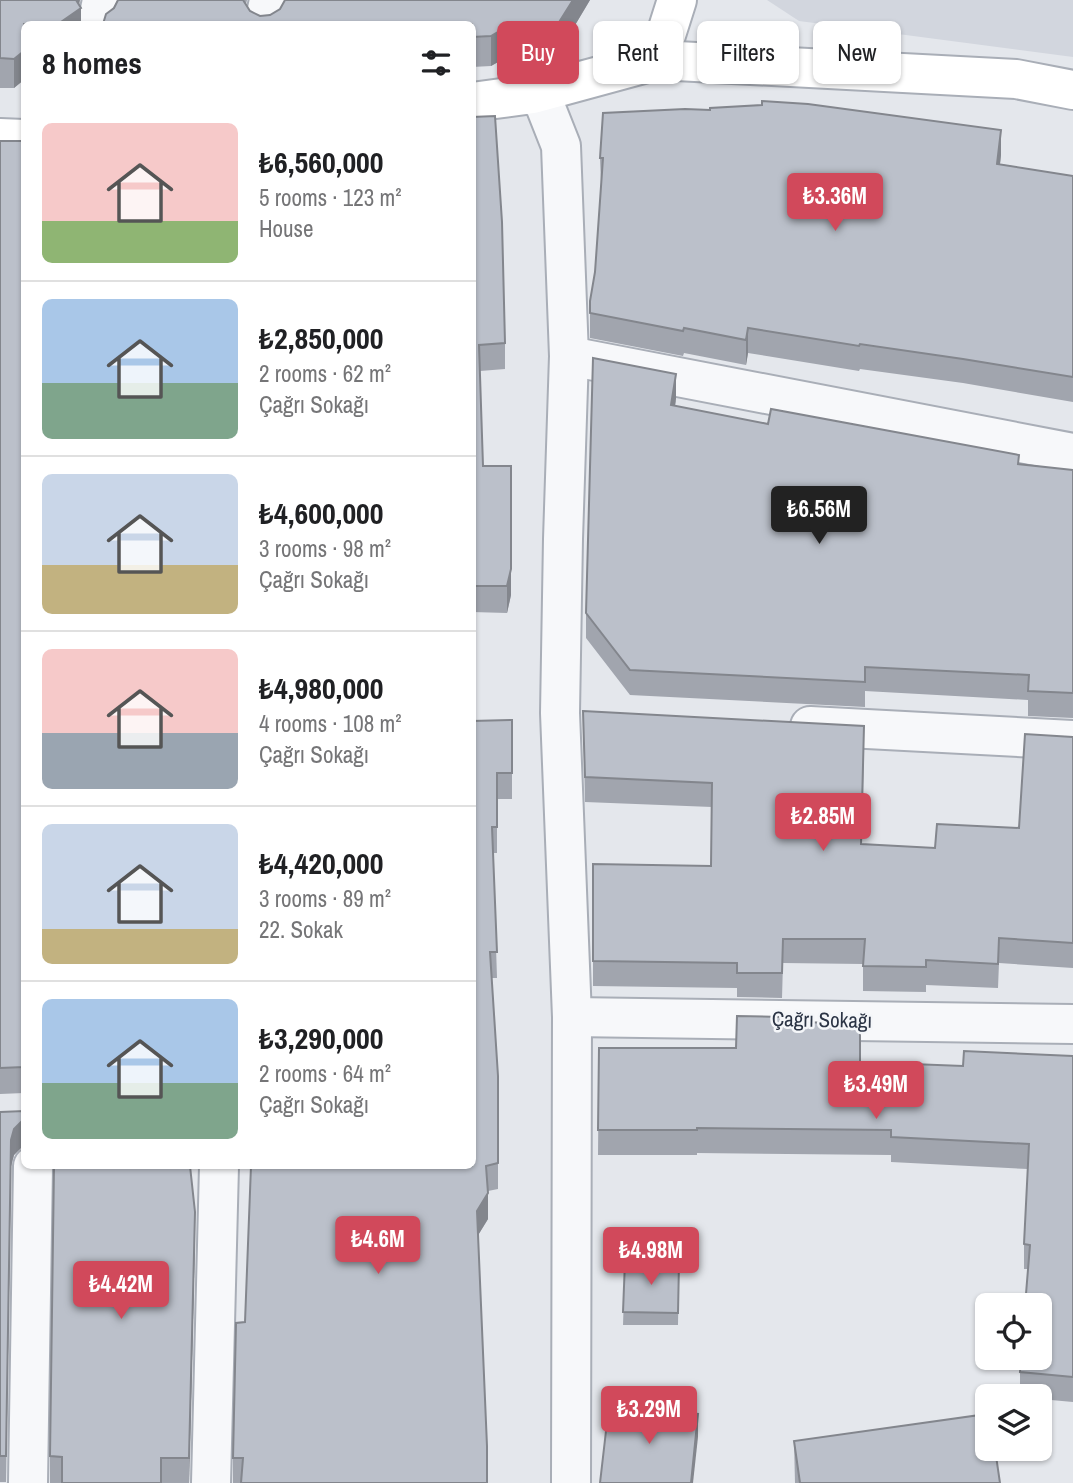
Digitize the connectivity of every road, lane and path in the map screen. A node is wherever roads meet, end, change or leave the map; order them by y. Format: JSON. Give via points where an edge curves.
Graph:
{"nodes":[{"id":1,"x":102,"y":0,"type":"edge"},
{"id":2,"x":269,"y":0,"type":"edge"},
{"id":3,"x":677,"y":0,"type":"edge"},
{"id":4,"x":98,"y":21,"type":"edge"},
{"id":5,"x":265,"y":21,"type":"edge"},
{"id":6,"x":670,"y":21,"type":"edge"},
{"id":7,"x":683,"y":61,"type":"edge"},
{"id":8,"x":593,"y":78,"type":"edge"},
{"id":9,"x":1073,"y":90,"type":"edge"},
{"id":10,"x":533,"y":94,"type":"junction"},
{"id":11,"x":476,"y":101,"type":"edge"},
{"id":12,"x":0,"y":138,"type":"edge"},
{"id":13,"x":21,"y":139,"type":"edge"},
{"id":14,"x":569,"y":356,"type":"junction"},
{"id":15,"x":1073,"y":453,"type":"edge"},
{"id":16,"x":782,"y":725,"type":"edge"},
{"id":17,"x":1073,"y":740,"type":"edge"},
{"id":18,"x":572,"y":1017,"type":"junction"},
{"id":19,"x":1073,"y":1024,"type":"edge"},
{"id":20,"x":33,"y":1169,"type":"edge"},
{"id":21,"x":219,"y":1169,"type":"edge"},
{"id":22,"x":28,"y":1483,"type":"edge"},
{"id":23,"x":211,"y":1483,"type":"edge"},
{"id":24,"x":571,"y":1483,"type":"edge"}],
"edges":[{"from":1,"to":4,"type":"street"},
{"from":2,"to":5,"type":"street"},
{"from":3,"to":6,"type":"main road"},
{"from":7,"to":9,"type":"main road","via":[[1016,79]]},
{"from":8,"to":10,"type":"main road"},
{"from":10,"to":11,"type":"main road"},
{"from":10,"to":14,"type":"street","via":[[544,103],[561,146]]},
{"from":12,"to":13,"type":"main road"},
{"from":14,"to":15,"type":"street"},
{"from":14,"to":18,"type":"street","via":[[563,540],[574,714]]},
{"from":16,"to":17,"type":"street"},
{"from":18,"to":19,"type":"street","name":"Çağrı Sokağı"},
{"from":18,"to":24,"type":"street"},
{"from":20,"to":22,"type":"street"},
{"from":21,"to":23,"type":"street"}]}
